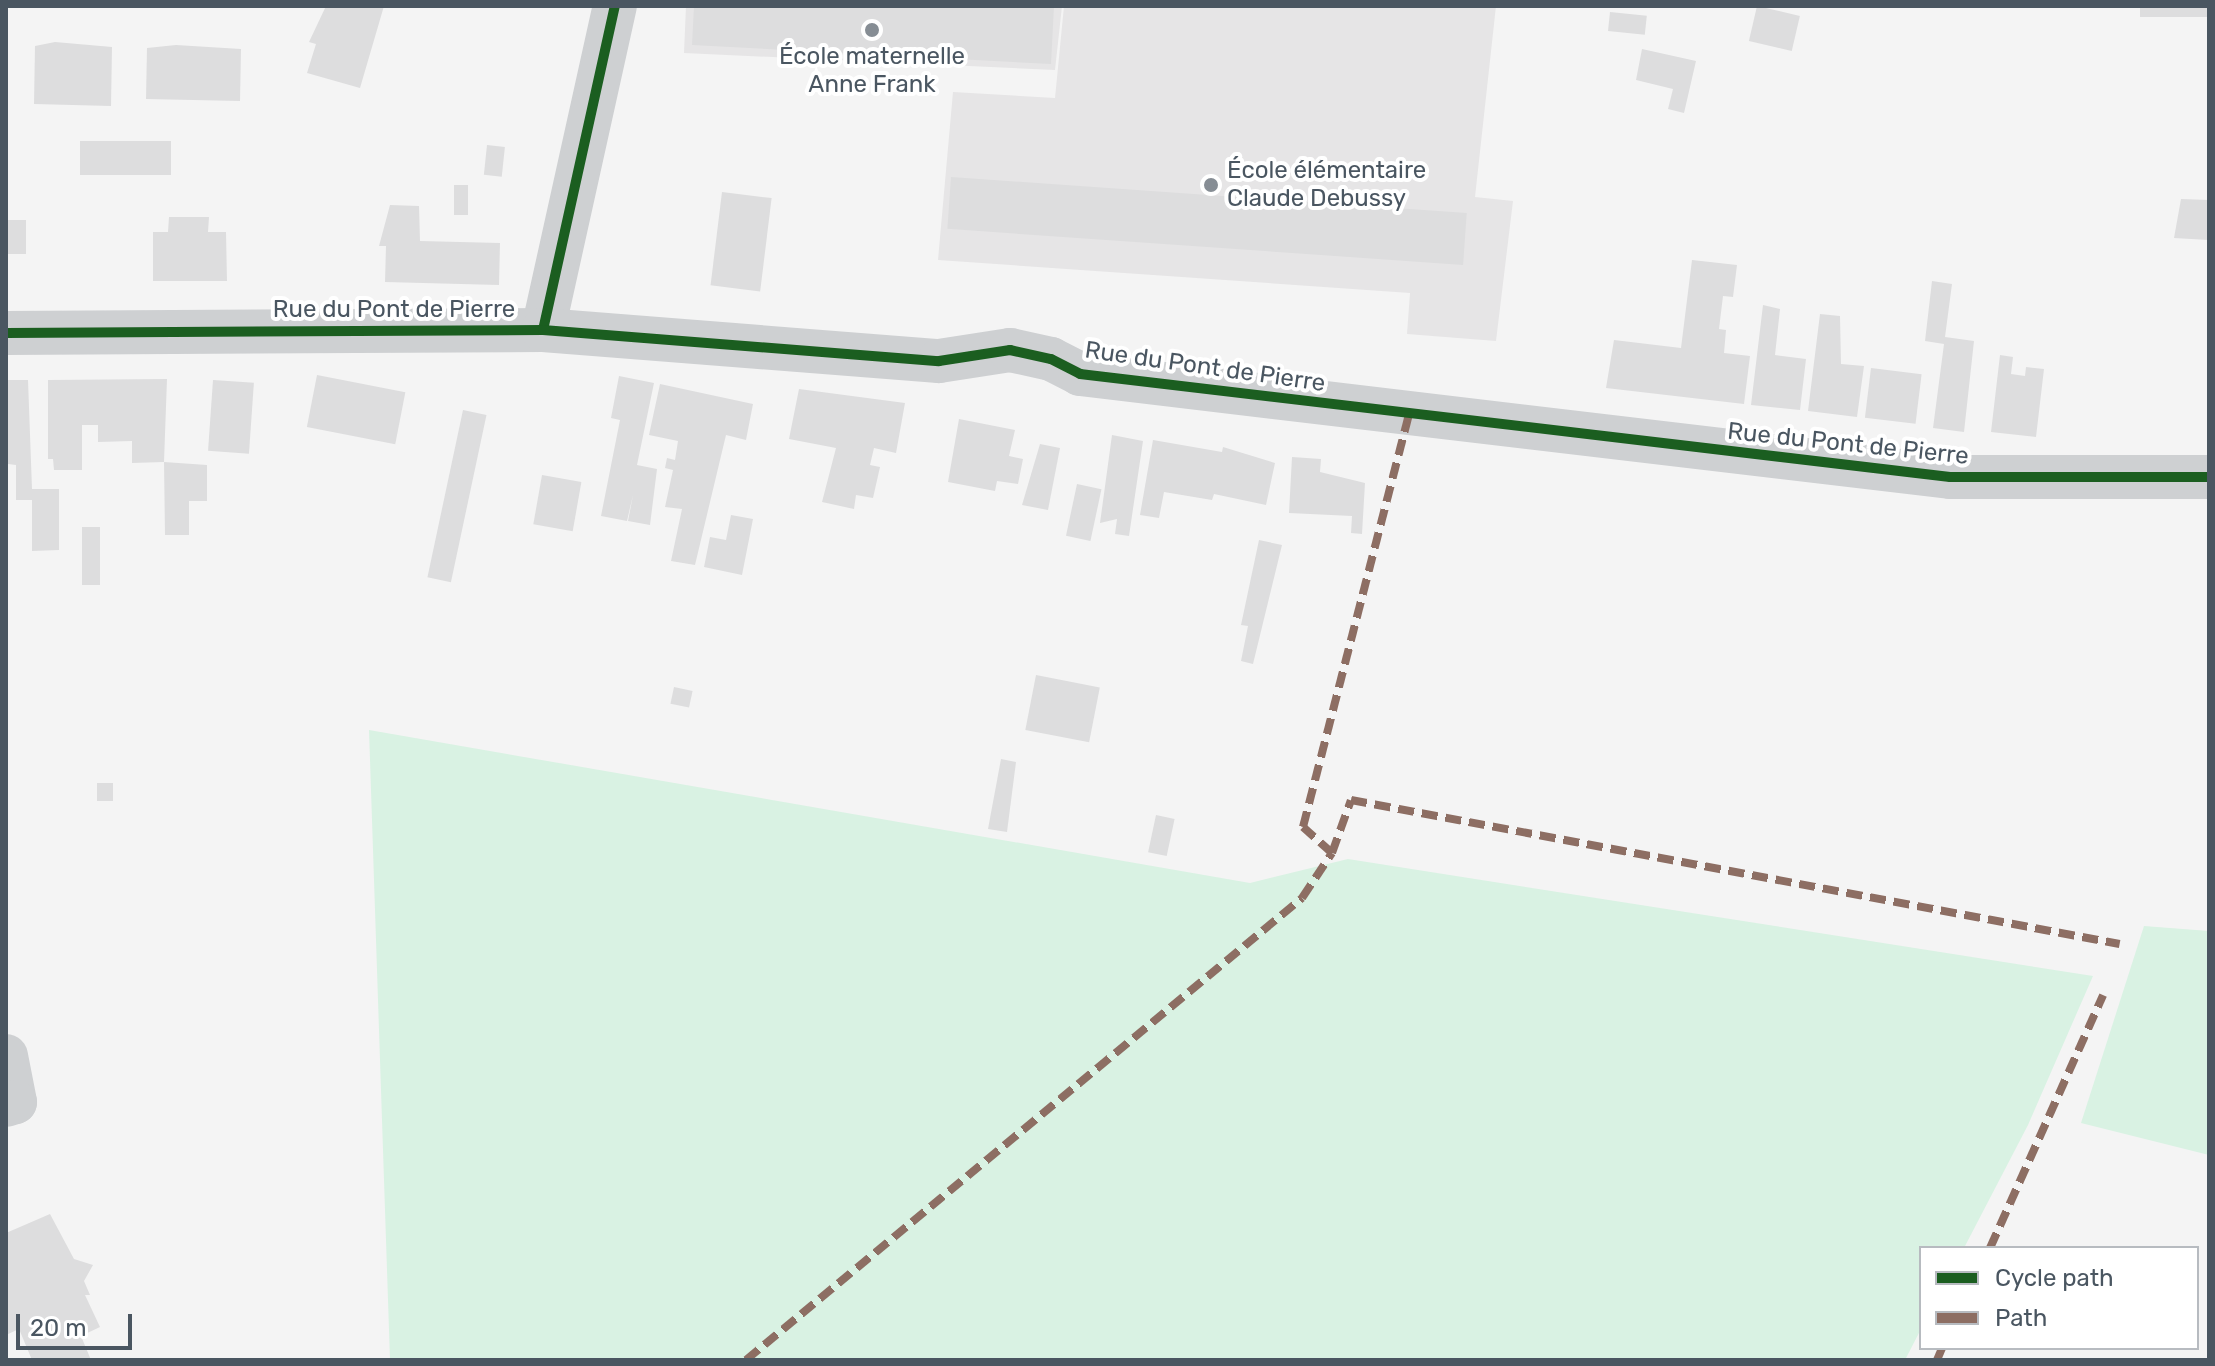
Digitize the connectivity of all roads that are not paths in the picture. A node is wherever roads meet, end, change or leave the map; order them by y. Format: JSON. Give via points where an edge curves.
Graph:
{"nodes":[{"id":1,"x":615,"y":6,"type":"edge"},
{"id":2,"x":543,"y":330,"type":"junction"},
{"id":3,"x":6,"y":333,"type":"edge"},
{"id":4,"x":2209,"y":477,"type":"edge"},
{"id":5,"x":6,"y":1056,"type":"edge"},
{"id":6,"x":6,"y":1105,"type":"edge"}],
"edges":[{"from":1,"to":2,"type":"street"},
{"from":2,"to":3,"type":"street","name":"Rue du Pont de Pierre"},
{"from":2,"to":4,"type":"street","name":"Rue du Pont de Pierre","via":[[939,361],[1010,350],[1051,359],[1080,374],[1950,477]]},
{"from":5,"to":6,"type":"street","via":[[15,1102]]}]}
